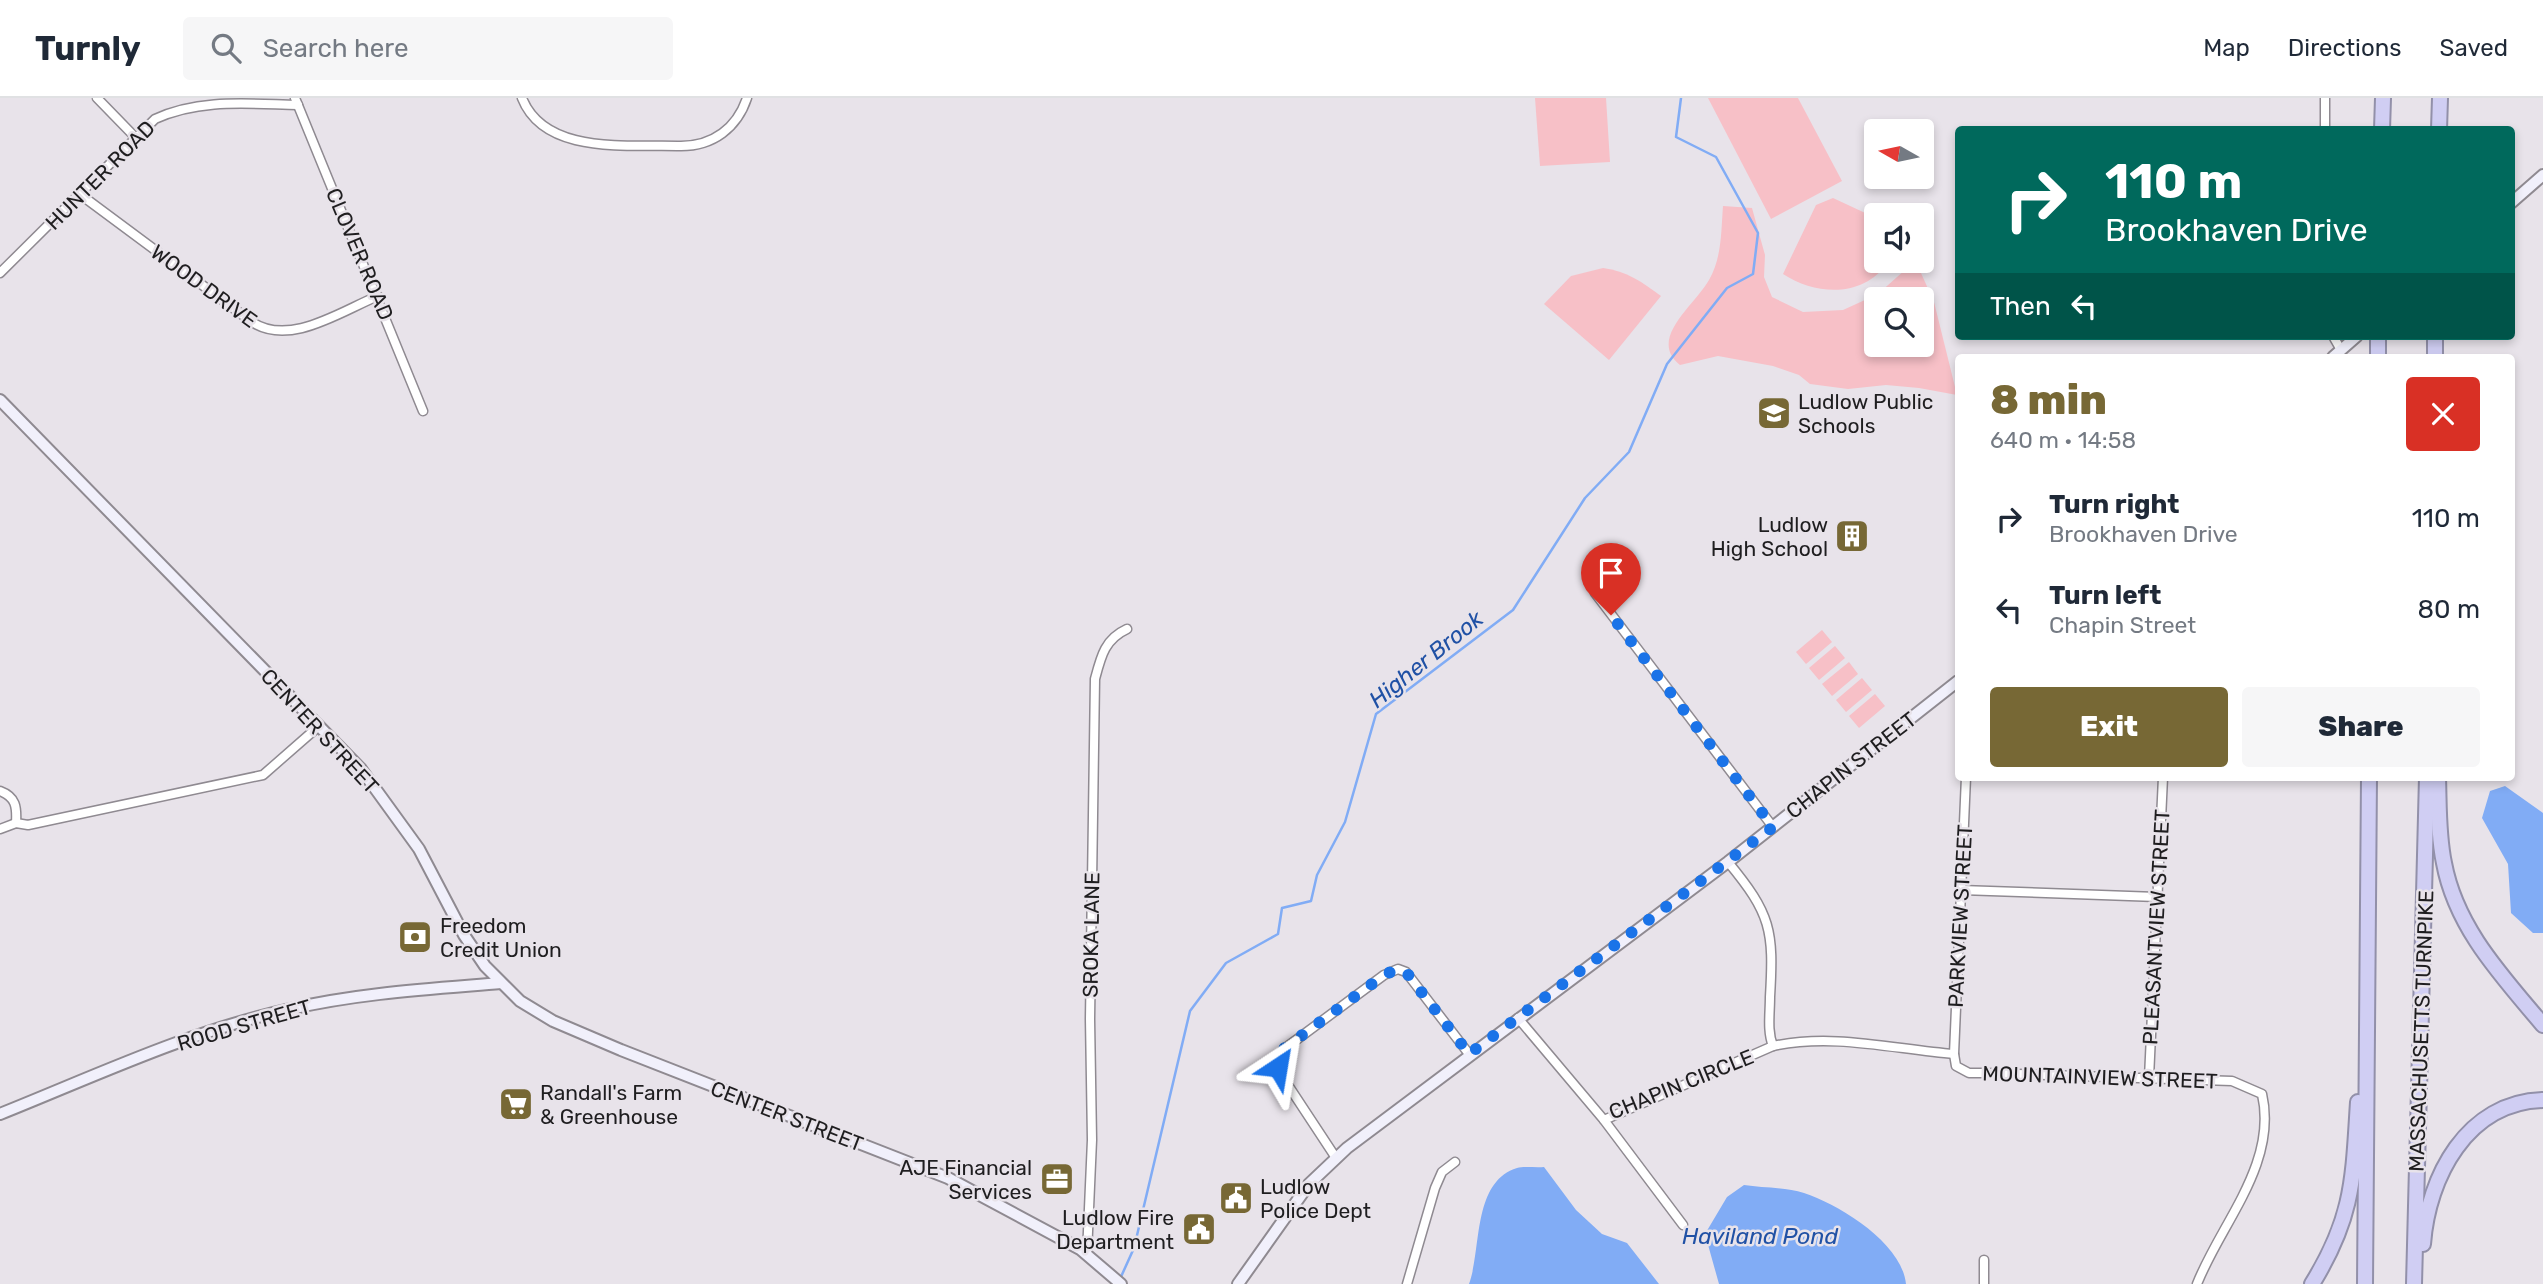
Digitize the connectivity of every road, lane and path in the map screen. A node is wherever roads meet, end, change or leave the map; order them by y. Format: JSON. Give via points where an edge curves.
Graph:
{"nodes":[{"id":1,"x":97,"y":98,"type":"edge"},
{"id":2,"x":522,"y":98,"type":"edge"},
{"id":3,"x":747,"y":98,"type":"edge"},
{"id":4,"x":2325,"y":98,"type":"edge"},
{"id":5,"x":2383,"y":98,"type":"edge"},
{"id":6,"x":2440,"y":98,"type":"edge"},
{"id":7,"x":296,"y":101,"type":"edge"},
{"id":8,"x":2325,"y":126,"type":"edge"},
{"id":9,"x":2382,"y":126,"type":"edge"},
{"id":10,"x":2439,"y":126,"type":"edge"},
{"id":11,"x":135,"y":137,"type":"junction"},
{"id":12,"x":2543,"y":175,"type":"edge"},
{"id":13,"x":81,"y":195,"type":"junction"},
{"id":14,"x":2515,"y":200,"type":"edge"},
{"id":15,"x":0,"y":273,"type":"edge"},
{"id":16,"x":378,"y":296,"type":"junction"},
{"id":17,"x":2353,"y":340,"type":"edge"},
{"id":18,"x":2337,"y":354,"type":"edge"},
{"id":19,"x":0,"y":400,"type":"edge"},
{"id":20,"x":423,"y":411,"type":"dead end"},
{"id":21,"x":1595,"y":593,"type":"dead end"},
{"id":22,"x":1127,"y":629,"type":"dead end"},
{"id":23,"x":1955,"y":683,"type":"edge"},
{"id":24,"x":319,"y":726,"type":"junction"},
{"id":25,"x":1966,"y":781,"type":"edge"},
{"id":26,"x":2163,"y":781,"type":"edge"},
{"id":27,"x":2370,"y":781,"type":"edge"},
{"id":28,"x":2427,"y":781,"type":"edge"},
{"id":29,"x":2438,"y":781,"type":"edge"},
{"id":30,"x":0,"y":791,"type":"edge"},
{"id":31,"x":16,"y":823,"type":"junction"},
{"id":32,"x":1773,"y":827,"type":"junction"},
{"id":33,"x":0,"y":829,"type":"edge"},
{"id":34,"x":1728,"y":862,"type":"junction"},
{"id":35,"x":1961,"y":890,"type":"junction"},
{"id":36,"x":2157,"y":897,"type":"junction"},
{"id":37,"x":2368,"y":957,"type":"junction"},
{"id":38,"x":500,"y":983,"type":"junction"},
{"id":39,"x":1518,"y":1018,"type":"junction"},
{"id":40,"x":2543,"y":1025,"type":"edge"},
{"id":41,"x":1773,"y":1046,"type":"junction"},
{"id":42,"x":1469,"y":1054,"type":"junction"},
{"id":43,"x":1954,"y":1054,"type":"junction"},
{"id":44,"x":2150,"y":1078,"type":"junction"},
{"id":45,"x":2543,"y":1100,"type":"edge"},
{"id":46,"x":0,"y":1114,"type":"edge"},
{"id":47,"x":1604,"y":1120,"type":"junction"},
{"id":48,"x":1336,"y":1158,"type":"junction"},
{"id":49,"x":1455,"y":1162,"type":"dead end"},
{"id":50,"x":1683,"y":1225,"type":"dead end"},
{"id":51,"x":1087,"y":1254,"type":"junction"},
{"id":52,"x":1984,"y":1260,"type":"dead end"},
{"id":53,"x":1121,"y":1284,"type":"edge"},
{"id":54,"x":1238,"y":1284,"type":"edge"},
{"id":55,"x":1407,"y":1284,"type":"edge"},
{"id":56,"x":1984,"y":1284,"type":"edge"},
{"id":57,"x":2197,"y":1284,"type":"edge"},
{"id":58,"x":2312,"y":1284,"type":"edge"},
{"id":59,"x":2365,"y":1284,"type":"edge"},
{"id":60,"x":2414,"y":1284,"type":"edge"},
{"id":61,"x":2421,"y":1284,"type":"edge"}],
"edges":[{"from":1,"to":11,"type":"street"},
{"from":2,"to":3,"type":"street","via":[[541,126],[563,138],[681,146],[722,134],[735,122]]},
{"from":4,"to":8,"type":"street"},
{"from":5,"to":9,"type":"highway"},
{"from":6,"to":10,"type":"highway"},
{"from":7,"to":11,"type":"street","name":"HUNTER ROAD","via":[[188,107],[155,118]]},
{"from":7,"to":16,"type":"street","name":"CLOVER ROAD"},
{"from":11,"to":13,"type":"street","name":"HUNTER ROAD"},
{"from":12,"to":14,"type":"main road"},
{"from":13,"to":15,"type":"street","name":"HUNTER ROAD"},
{"from":13,"to":16,"type":"street","name":"WOOD DRIVE","via":[[270,332],[293,331]]},
{"from":16,"to":20,"type":"street","name":"CLOVER ROAD"},
{"from":17,"to":18,"type":"main road"},
{"from":19,"to":24,"type":"main road","name":"CENTER STREET"},
{"from":21,"to":32,"type":"street"},
{"from":22,"to":51,"type":"street","name":"SROKA LANE","via":[[1105,646],[1095,678]]},
{"from":23,"to":32,"type":"main road","name":"CHAPIN STREET"},
{"from":24,"to":31,"type":"street","via":[[263,775],[28,825]]},
{"from":24,"to":38,"type":"main road","name":"CENTER STREET","via":[[361,769],[395,814],[468,941]]},
{"from":25,"to":35,"type":"street","name":"PARKVIEW STREET"},
{"from":26,"to":36,"type":"street","name":"PLEASANTVIEW STREET"},
{"from":27,"to":37,"type":"highway"},
{"from":28,"to":60,"type":"highway","name":"MASSACHUSETTS TURNPIKE"},
{"from":29,"to":40,"type":"highway","via":[[2444,863],[2460,915],[2473,939]]},
{"from":30,"to":31,"type":"street","via":[[16,805]]},
{"from":31,"to":33,"type":"street"},
{"from":32,"to":34,"type":"main road","name":"CHAPIN STREET"},
{"from":34,"to":39,"type":"main road","name":"CHAPIN STREET"},
{"from":34,"to":41,"type":"street","name":"CHAPIN CIRCLE","via":[[1753,892],[1768,920]]},
{"from":35,"to":36,"type":"street"},
{"from":35,"to":43,"type":"street","name":"PARKVIEW STREET"},
{"from":36,"to":44,"type":"street","name":"PLEASANTVIEW STREET"},
{"from":37,"to":58,"type":"highway","via":[[2353,1187],[2338,1234]]},
{"from":37,"to":59,"type":"highway"},
{"from":38,"to":46,"type":"main road","name":"ROOD STREET","via":[[326,1001],[263,1015],[188,1039]]},
{"from":38,"to":51,"type":"main road","name":"CENTER STREET","via":[[554,1021],[948,1178]]},
{"from":39,"to":42,"type":"main road","name":"CHAPIN STREET"},
{"from":39,"to":47,"type":"street","name":"CHAPIN CIRCLE"},
{"from":41,"to":43,"type":"street","name":"MOUNTAINVIEW STREET","via":[[1826,1040]]},
{"from":41,"to":47,"type":"street","name":"CHAPIN CIRCLE"},
{"from":42,"to":48,"type":"main road","name":"CHAPIN STREET"},
{"from":42,"to":48,"type":"street","via":[[1406,972],[1398,969],[1284,1049],[1277,1058],[1279,1070]]},
{"from":43,"to":44,"type":"street","name":"MOUNTAINVIEW STREET","via":[[1956,1066],[1969,1073]]},
{"from":44,"to":57,"type":"street","name":"MOUNTAINVIEW STREET","via":[[2230,1081],[2262,1094],[2263,1133],[2256,1166]]},
{"from":45,"to":61,"type":"highway","via":[[2520,1102],[2493,1113],[2457,1146],[2431,1201]]},
{"from":47,"to":50,"type":"street"},
{"from":48,"to":54,"type":"main road","name":"CHAPIN STREET","via":[[1308,1184]]},
{"from":49,"to":55,"type":"street","via":[[1435,1188]]},
{"from":51,"to":53,"type":"main road","name":"CENTER STREET"},
{"from":52,"to":56,"type":"street"}]}
